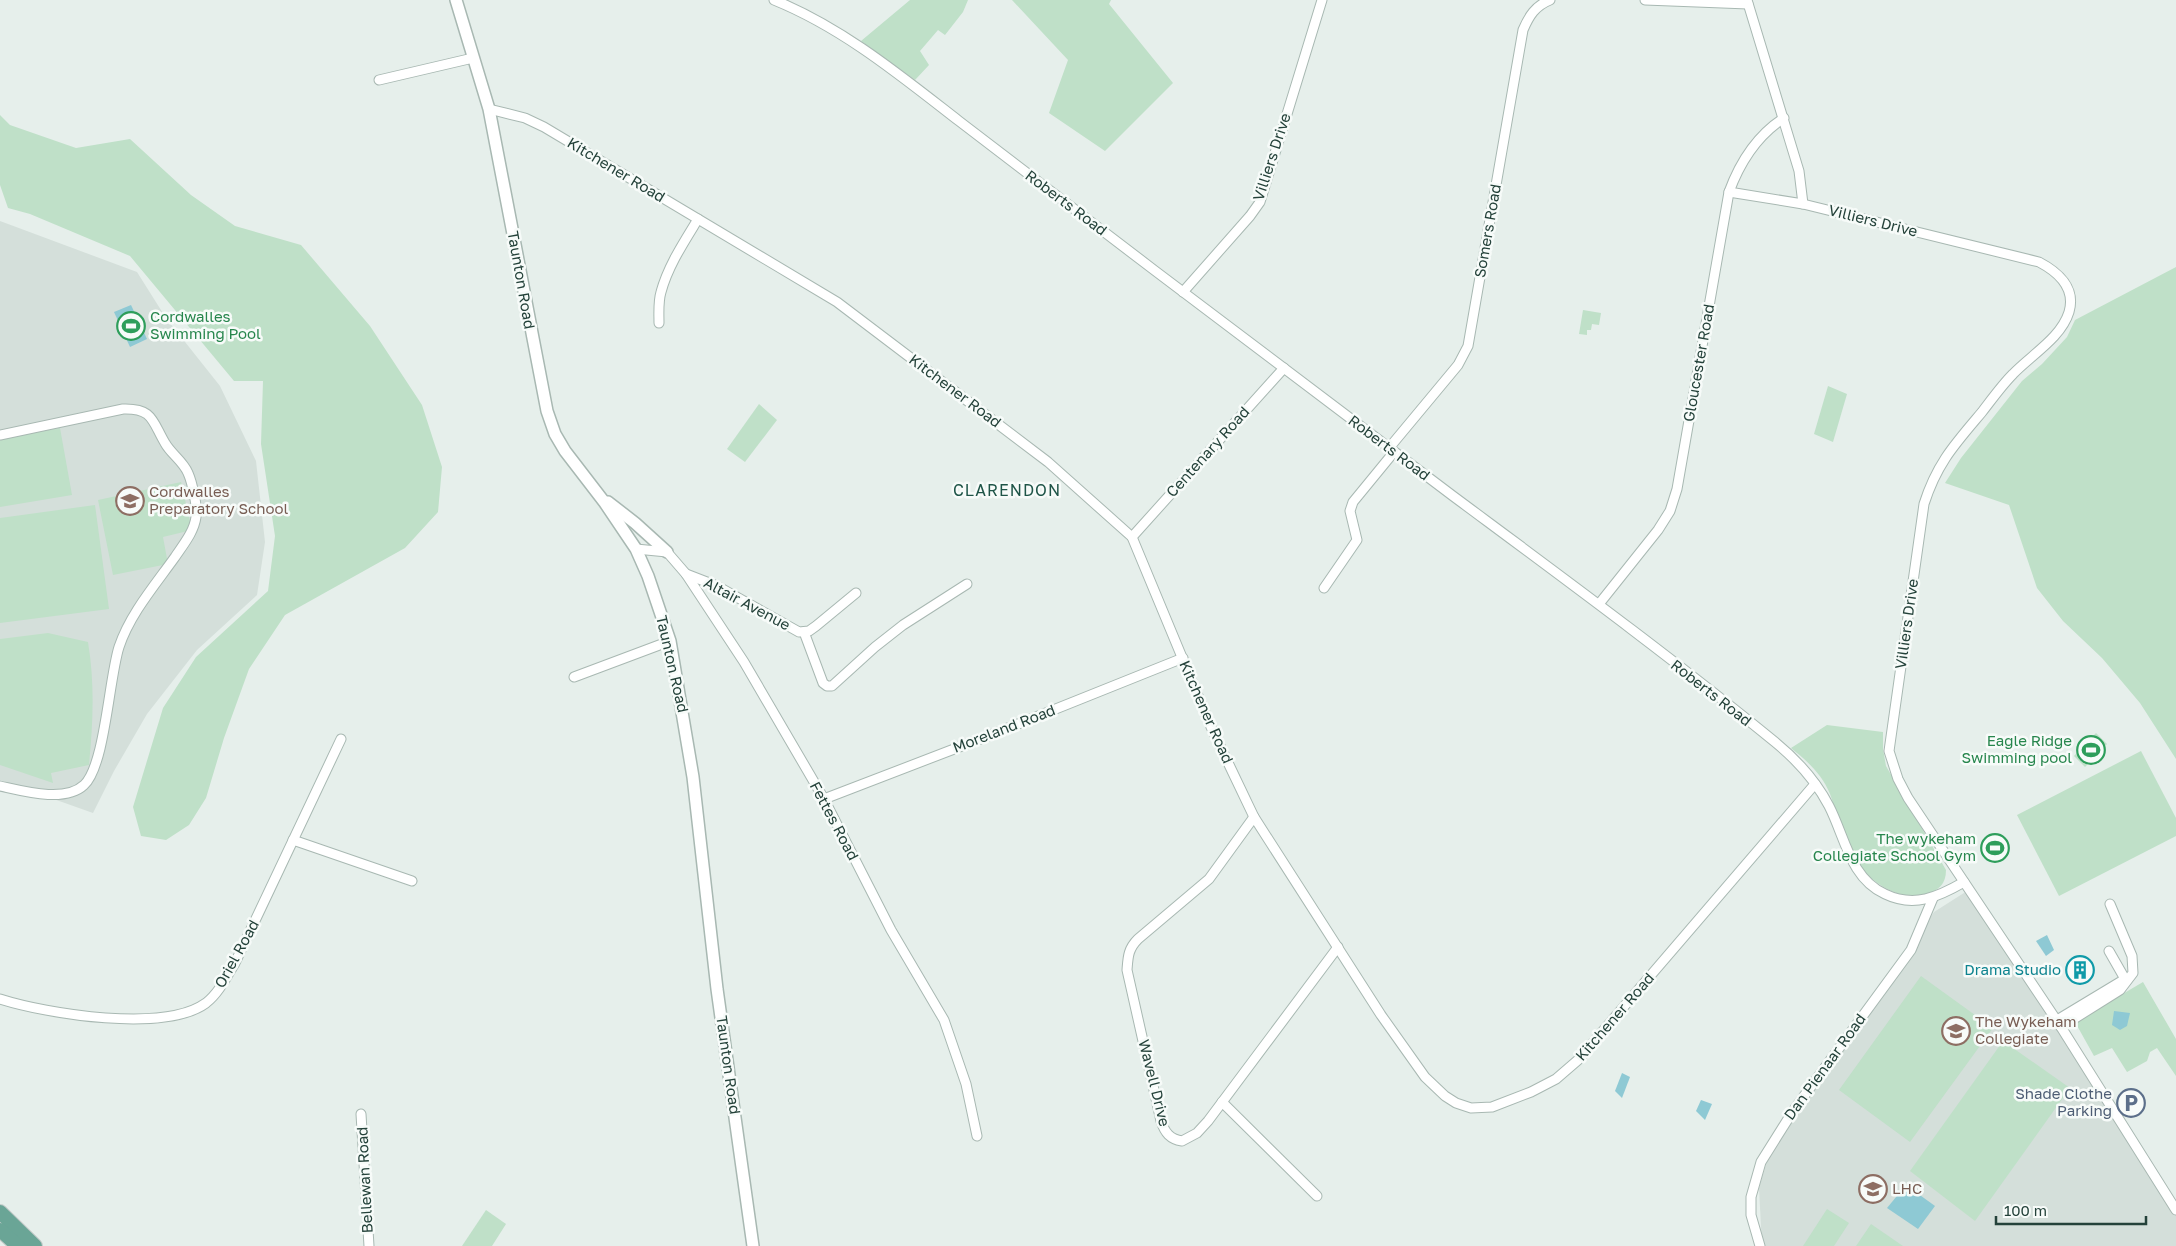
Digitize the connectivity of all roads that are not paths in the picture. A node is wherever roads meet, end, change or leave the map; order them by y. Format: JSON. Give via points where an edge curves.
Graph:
{"nodes":[{"id":1,"x":456,"y":0,"type":"edge"},
{"id":2,"x":774,"y":0,"type":"edge"},
{"id":3,"x":1322,"y":0,"type":"edge"},
{"id":4,"x":1550,"y":0,"type":"edge"},
{"id":5,"x":1644,"y":0,"type":"edge"},
{"id":6,"x":1747,"y":2,"type":"edge"},
{"id":7,"x":473,"y":58,"type":"junction"},
{"id":8,"x":378,"y":80,"type":"dead end"},
{"id":9,"x":489,"y":109,"type":"junction"},
{"id":10,"x":1784,"y":118,"type":"junction"},
{"id":11,"x":1729,"y":192,"type":"junction"},
{"id":12,"x":1803,"y":204,"type":"junction"},
{"id":13,"x":698,"y":219,"type":"junction"},
{"id":14,"x":1183,"y":292,"type":"junction"},
{"id":15,"x":659,"y":323,"type":"dead end"},
{"id":16,"x":1284,"y":368,"type":"junction"},
{"id":17,"x":0,"y":435,"type":"edge"},
{"id":18,"x":1392,"y":450,"type":"junction"},
{"id":19,"x":600,"y":497,"type":"junction"},
{"id":20,"x":1132,"y":537,"type":"junction"},
{"id":21,"x":636,"y":549,"type":"junction"},
{"id":22,"x":667,"y":552,"type":"junction"},
{"id":23,"x":686,"y":574,"type":"junction"},
{"id":24,"x":967,"y":584,"type":"dead end"},
{"id":25,"x":1324,"y":588,"type":"dead end"},
{"id":26,"x":856,"y":593,"type":"dead end"},
{"id":27,"x":1599,"y":604,"type":"junction"},
{"id":28,"x":804,"y":632,"type":"junction"},
{"id":29,"x":670,"y":641,"type":"junction"},
{"id":30,"x":1183,"y":658,"type":"junction"},
{"id":31,"x":574,"y":677,"type":"dead end"},
{"id":32,"x":341,"y":739,"type":"dead end"},
{"id":33,"x":1815,"y":784,"type":"junction"},
{"id":34,"x":0,"y":786,"type":"edge"},
{"id":35,"x":824,"y":799,"type":"junction"},
{"id":36,"x":1254,"y":817,"type":"junction"},
{"id":37,"x":293,"y":840,"type":"junction"},
{"id":38,"x":412,"y":881,"type":"dead end"},
{"id":39,"x":1964,"y":882,"type":"junction"},
{"id":40,"x":1933,"y":898,"type":"junction"},
{"id":41,"x":2110,"y":904,"type":"dead end"},
{"id":42,"x":1338,"y":947,"type":"junction"},
{"id":43,"x":2109,"y":951,"type":"dead end"},
{"id":44,"x":0,"y":999,"type":"edge"},
{"id":45,"x":2059,"y":1023,"type":"junction"},
{"id":46,"x":1222,"y":1102,"type":"junction"},
{"id":47,"x":361,"y":1114,"type":"dead end"},
{"id":48,"x":977,"y":1136,"type":"dead end"},
{"id":49,"x":1317,"y":1196,"type":"dead end"},
{"id":50,"x":2176,"y":1210,"type":"edge"},
{"id":51,"x":0,"y":1212,"type":"edge"},
{"id":52,"x":0,"y":1230,"type":"edge"},
{"id":53,"x":18,"y":1246,"type":"edge"},
{"id":54,"x":35,"y":1246,"type":"edge"},
{"id":55,"x":368,"y":1246,"type":"edge"},
{"id":56,"x":753,"y":1246,"type":"edge"},
{"id":57,"x":1760,"y":1246,"type":"edge"}],
"edges":[{"from":1,"to":7,"type":"street","name":"Taunton Road"},
{"from":2,"to":14,"type":"street","name":"Roberts Road","via":[[805,12],[849,38]]},
{"from":3,"to":14,"type":"street","name":"Villiers Drive","via":[[1260,202]]},
{"from":4,"to":18,"type":"street","name":"Somers Road","via":[[1530,13],[1523,30],[1468,346],[1458,365]]},
{"from":5,"to":6,"type":"street"},
{"from":6,"to":10,"type":"street"},
{"from":7,"to":8,"type":"street"},
{"from":7,"to":9,"type":"street","name":"Taunton Road"},
{"from":9,"to":13,"type":"street","name":"Kitchener Road","via":[[525,118],[544,127]]},
{"from":9,"to":19,"type":"street","name":"Taunton Road","via":[[547,410],[565,451]]},
{"from":10,"to":11,"type":"street","name":"Gloucester Road","via":[[1772,126],[1747,154]]},
{"from":10,"to":12,"type":"street","via":[[1799,171]]},
{"from":11,"to":12,"type":"street","name":"Villiers Drive"},
{"from":11,"to":27,"type":"street","name":"Gloucester Road","via":[[1677,489],[1670,511],[1658,530]]},
{"from":12,"to":39,"type":"street","name":"Villiers Drive","via":[[2039,262],[2062,278],[2071,295],[2069,312],[2060,329],[2013,374],[1945,456],[1924,504],[1889,751],[1898,779]]},
{"from":13,"to":15,"type":"street","via":[[665,280],[660,294]]},
{"from":13,"to":20,"type":"street","name":"Kitchener Road","via":[[837,302],[1048,462]]},
{"from":14,"to":16,"type":"street","name":"Roberts Road"},
{"from":16,"to":18,"type":"street","name":"Roberts Road"},
{"from":16,"to":20,"type":"street","name":"Centenary Road"},
{"from":17,"to":34,"type":"street","via":[[123,409],[141,410],[152,419],[165,444],[186,468],[196,517],[190,533],[141,605],[119,646],[99,750],[90,778],[78,790],[63,794],[32,793]]},
{"from":18,"to":25,"type":"street","name":"Somers Road","via":[[1353,502],[1350,511],[1357,540]]},
{"from":18,"to":27,"type":"street","name":"Roberts Road"},
{"from":19,"to":21,"type":"street","name":"Taunton Road"},
{"from":19,"to":22,"type":"street"},
{"from":20,"to":30,"type":"street","name":"Kitchener Road"},
{"from":21,"to":22,"type":"street"},
{"from":21,"to":29,"type":"street","name":"Taunton Road"},
{"from":22,"to":23,"type":"street","name":"Fettes Road"},
{"from":23,"to":28,"type":"street","name":"Altair Avenue","via":[[717,586],[792,629]]},
{"from":23,"to":35,"type":"street","name":"Fettes Road","via":[[744,662]]},
{"from":24,"to":28,"type":"street","via":[[903,625],[832,686],[823,683]]},
{"from":26,"to":28,"type":"street","name":"Altair Avenue"},
{"from":27,"to":33,"type":"street","name":"Roberts Road","via":[[1778,745]]},
{"from":29,"to":31,"type":"street"},
{"from":29,"to":56,"type":"street","name":"Taunton Road","via":[[693,777],[716,980]]},
{"from":30,"to":35,"type":"street","name":"Moreland Road"},
{"from":30,"to":36,"type":"street","name":"Kitchener Road","via":[[1211,727]]},
{"from":32,"to":37,"type":"street","name":"Oriel Road"},
{"from":33,"to":40,"type":"street","name":"Roberts Road","via":[[1866,881],[1887,896],[1912,902]]},
{"from":33,"to":42,"type":"street","name":"Kitchener Road","via":[[1578,1060],[1548,1083],[1492,1107],[1471,1108],[1456,1103],[1425,1076]]},
{"from":35,"to":48,"type":"street","name":"Fettes Road","via":[[891,930],[944,1020],[966,1084]]},
{"from":36,"to":42,"type":"street","name":"Kitchener Road"},
{"from":36,"to":46,"type":"street","name":"Wavell Drive","via":[[1209,879],[1138,939],[1128,955],[1127,970],[1164,1130],[1176,1140],[1189,1138],[1208,1122]]},
{"from":37,"to":38,"type":"street"},
{"from":37,"to":44,"type":"street","name":"Oriel Road","via":[[235,963],[208,1002],[195,1010],[151,1017],[100,1018],[25,1007]]},
{"from":39,"to":40,"type":"street","name":"Roberts Road"},
{"from":39,"to":45,"type":"street","name":"Villiers Drive"},
{"from":40,"to":57,"type":"street","name":"Dan Pienaar Road","via":[[1911,950],[1793,1111],[1761,1162],[1751,1206]]},
{"from":41,"to":45,"type":"street","via":[[2132,956],[2133,974],[2120,990]]},
{"from":42,"to":46,"type":"street","name":"Wavell Drive"},
{"from":43,"to":45,"type":"street","via":[[2125,979]]},
{"from":45,"to":50,"type":"street","name":"Villiers Drive"},
{"from":46,"to":49,"type":"street"},
{"from":47,"to":55,"type":"street","name":"Bellewan Road"},
{"from":51,"to":54,"type":"main road"},
{"from":52,"to":53,"type":"main road"}]}
